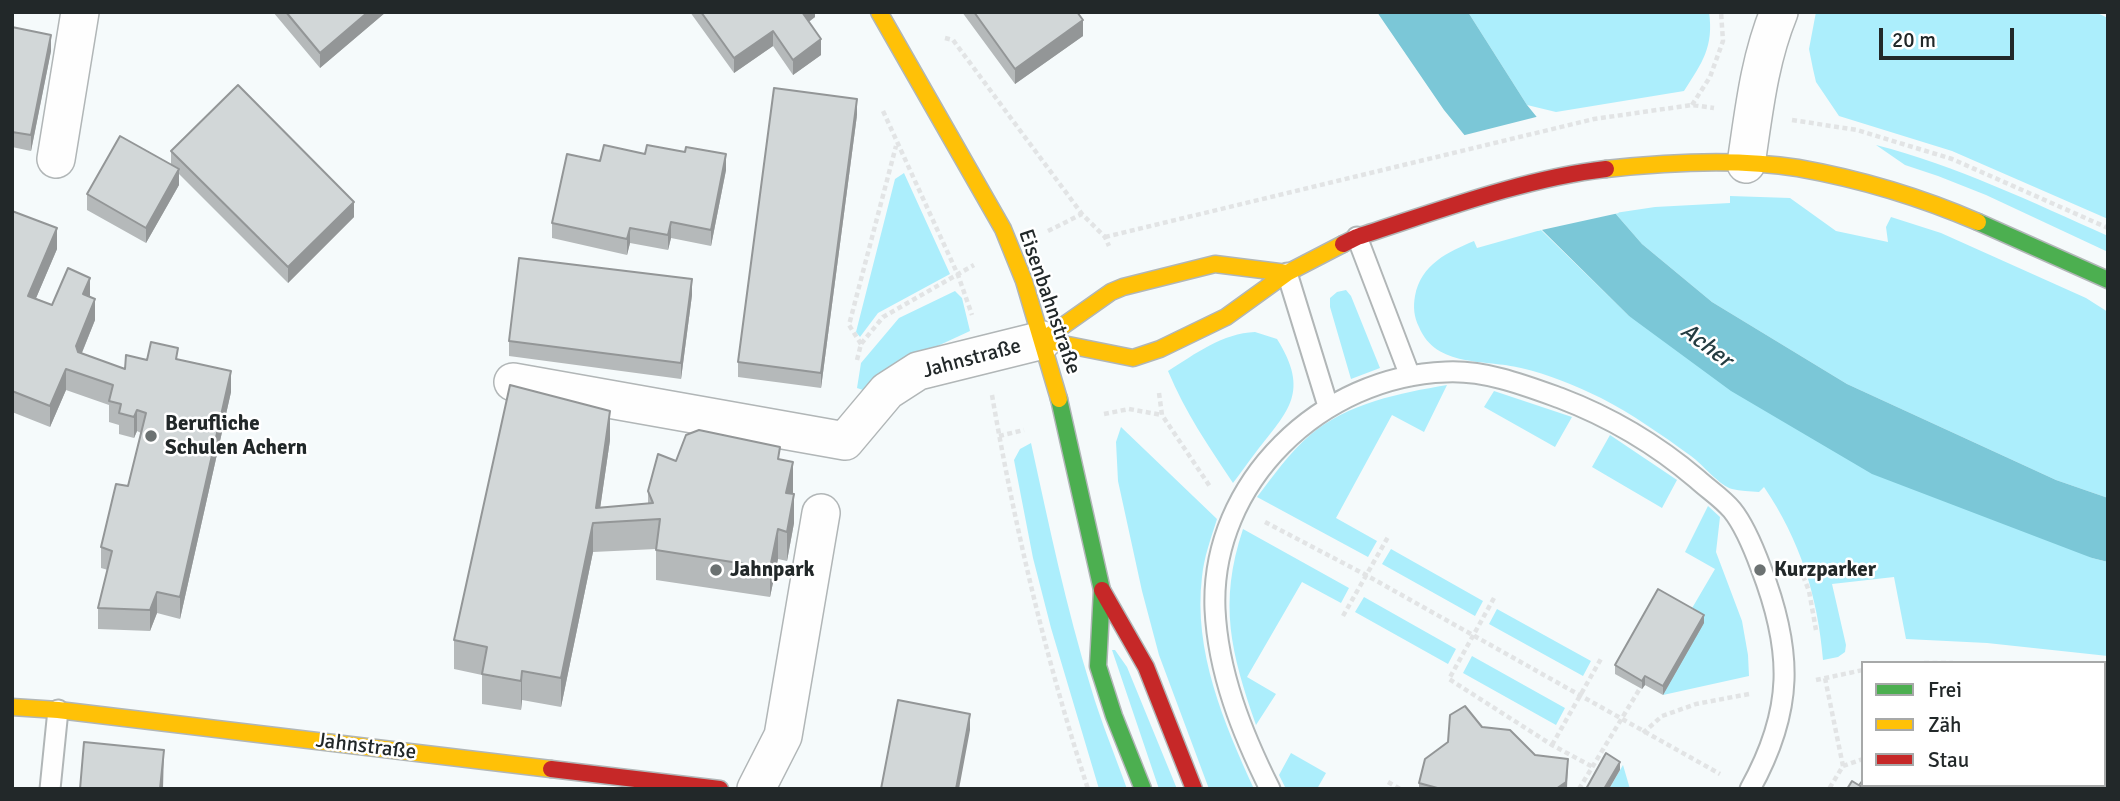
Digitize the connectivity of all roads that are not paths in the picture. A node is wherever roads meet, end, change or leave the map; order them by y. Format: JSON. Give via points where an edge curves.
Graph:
{"nodes":[{"id":1,"x":80,"y":12,"type":"edge"},
{"id":2,"x":1779,"y":12,"type":"edge"},
{"id":3,"x":883,"y":18,"type":"edge"},
{"id":4,"x":56,"y":159,"type":"dead end"},
{"id":5,"x":1746,"y":163,"type":"junction"},
{"id":6,"x":1357,"y":237,"type":"junction"},
{"id":7,"x":1287,"y":273,"type":"junction"},
{"id":8,"x":2108,"y":280,"type":"edge"},
{"id":9,"x":1043,"y":340,"type":"junction"},
{"id":10,"x":1410,"y":376,"type":"junction"},
{"id":11,"x":513,"y":382,"type":"dead end"},
{"id":12,"x":1328,"y":406,"type":"junction"},
{"id":13,"x":821,"y":513,"type":"dead end"},
{"id":14,"x":1102,"y":590,"type":"junction"},
{"id":15,"x":12,"y":707,"type":"edge"},
{"id":16,"x":58,"y":710,"type":"junction"},
{"id":17,"x":50,"y":789,"type":"edge"},
{"id":18,"x":720,"y":789,"type":"edge"},
{"id":19,"x":756,"y":789,"type":"edge"},
{"id":20,"x":1143,"y":789,"type":"edge"},
{"id":21,"x":1194,"y":789,"type":"edge"},
{"id":22,"x":1270,"y":789,"type":"edge"},
{"id":23,"x":1750,"y":789,"type":"edge"}],
"edges":[{"from":1,"to":4,"type":"street"},
{"from":2,"to":5,"type":"street","via":[[1760,71]]},
{"from":3,"to":9,"type":"street","name":"Eisenbahnstraße","via":[[1003,229]]},
{"from":5,"to":6,"type":"street","via":[[1581,172]]},
{"from":5,"to":8,"type":"street","via":[[1797,168],[1898,191]]},
{"from":6,"to":7,"type":"street"},
{"from":6,"to":10,"type":"lane"},
{"from":7,"to":9,"type":"street","via":[[1215,264],[1123,287]]},
{"from":7,"to":9,"type":"street","via":[[1226,317],[1133,358]]},
{"from":7,"to":12,"type":"lane"},
{"from":9,"to":11,"type":"street","name":"Jahnstraße","via":[[918,372],[887,391],[845,440]]},
{"from":9,"to":14,"type":"street","name":"Eisenbahnstraße"},
{"from":10,"to":12,"type":"lane"},
{"from":10,"to":23,"type":"lane","via":[[1447,372],[1497,377],[1578,405],[1618,424],[1674,461],[1730,508],[1766,582],[1783,644],[1782,706],[1776,735]]},
{"from":12,"to":22,"type":"lane","via":[[1282,443],[1246,491],[1216,578],[1223,671]]},
{"from":13,"to":19,"type":"street","via":[[783,736]]},
{"from":14,"to":20,"type":"street","name":"Eisenbahnstraße","via":[[1098,666]]},
{"from":14,"to":21,"type":"street","name":"Eisenbahnstraße","via":[[1146,667]]},
{"from":15,"to":16,"type":"street","name":"Jahnstraße"},
{"from":16,"to":17,"type":"lane"},
{"from":16,"to":18,"type":"street","name":"Jahnstraße"}]}
